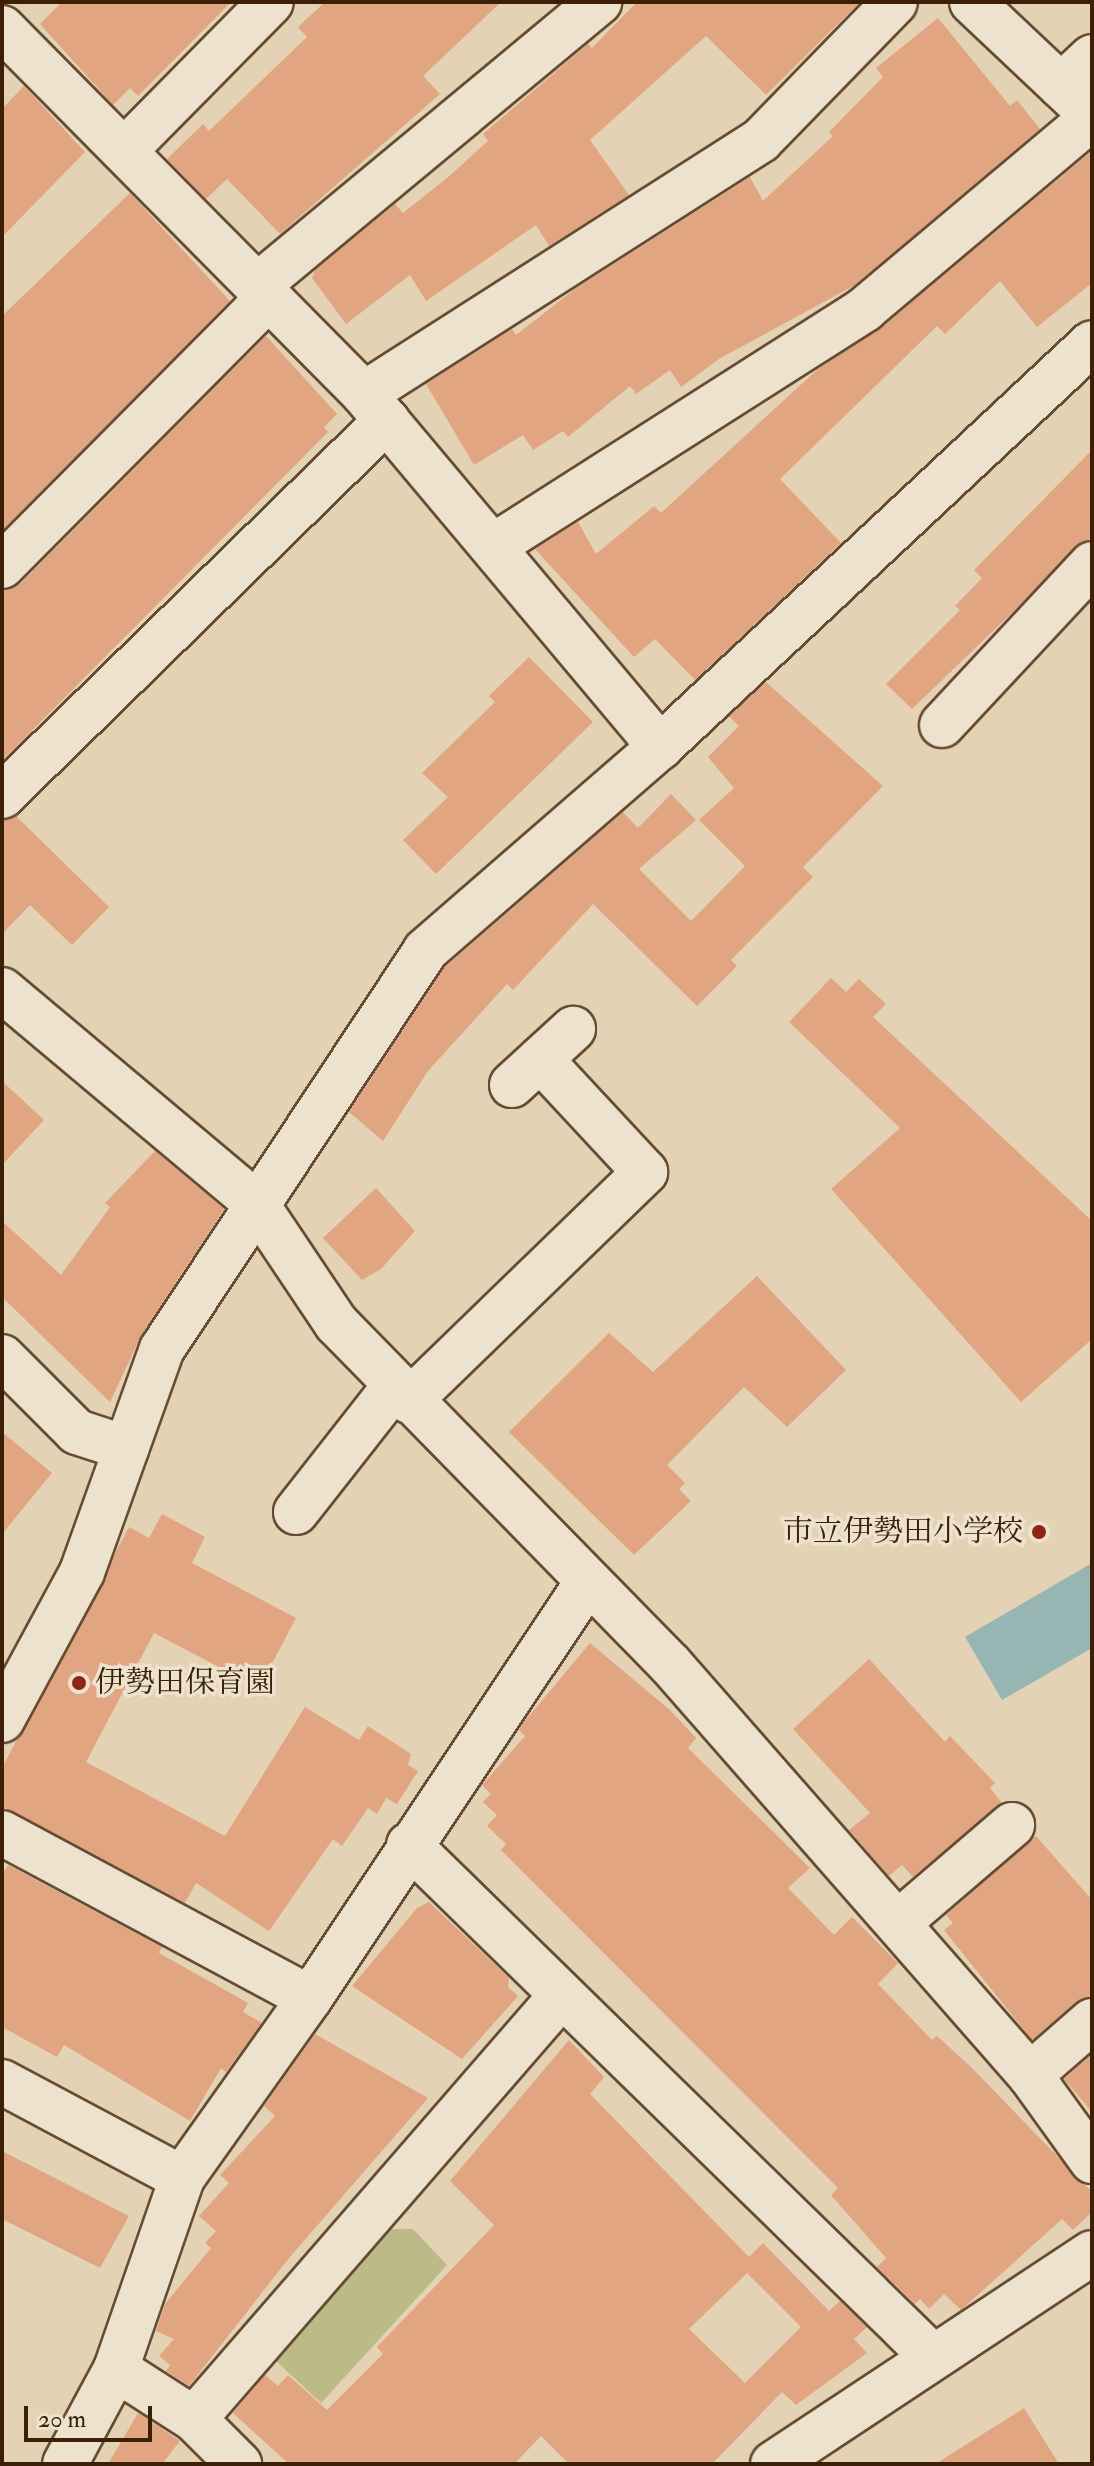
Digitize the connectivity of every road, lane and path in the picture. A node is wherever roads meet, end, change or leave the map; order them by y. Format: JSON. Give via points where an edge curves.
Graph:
{"nodes":[{"id":1,"x":271,"y":2,"type":"edge"},
{"id":2,"x":599,"y":2,"type":"edge"},
{"id":3,"x":895,"y":2,"type":"edge"},
{"id":4,"x":972,"y":2,"type":"edge"},
{"id":5,"x":2,"y":28,"type":"edge"},
{"id":6,"x":1084,"y":94,"type":"edge"},
{"id":7,"x":124,"y":151,"type":"junction"},
{"id":8,"x":263,"y":292,"type":"junction"},
{"id":9,"x":1092,"y":343,"type":"edge"},
{"id":10,"x":375,"y":407,"type":"junction"},
{"id":11,"x":495,"y":545,"type":"junction"},
{"id":12,"x":1092,"y":564,"type":"edge"},
{"id":13,"x":2,"y":566,"type":"edge"},
{"id":14,"x":942,"y":725,"type":"dead end"},
{"id":15,"x":660,"y":747,"type":"junction"},
{"id":16,"x":2,"y":796,"type":"edge"},
{"id":17,"x":2,"y":990,"type":"edge"},
{"id":18,"x":573,"y":1029,"type":"dead end"},
{"id":19,"x":255,"y":1202,"type":"junction"},
{"id":20,"x":2,"y":1357,"type":"edge"},
{"id":21,"x":402,"y":1394,"type":"junction"},
{"id":22,"x":126,"y":1448,"type":"junction"},
{"id":23,"x":296,"y":1512,"type":"dead end"},
{"id":24,"x":587,"y":1582,"type":"junction"},
{"id":25,"x":2,"y":1720,"type":"edge"},
{"id":26,"x":1012,"y":1825,"type":"dead end"},
{"id":27,"x":2,"y":1833,"type":"edge"},
{"id":28,"x":409,"y":1845,"type":"junction"},
{"id":29,"x":899,"y":1922,"type":"junction"},
{"id":30,"x":561,"y":1996,"type":"junction"},
{"id":31,"x":310,"y":1998,"type":"junction"},
{"id":32,"x":1092,"y":2021,"type":"edge"},
{"id":33,"x":1030,"y":2075,"type":"junction"},
{"id":34,"x":2,"y":2082,"type":"edge"},
{"id":35,"x":1092,"y":2161,"type":"edge"},
{"id":36,"x":182,"y":2178,"type":"junction"},
{"id":37,"x":1092,"y":2253,"type":"edge"},
{"id":38,"x":932,"y":2356,"type":"junction"},
{"id":39,"x":116,"y":2369,"type":"junction"},
{"id":40,"x":194,"y":2419,"type":"junction"},
{"id":41,"x":65,"y":2464,"type":"edge"},
{"id":42,"x":239,"y":2464,"type":"edge"},
{"id":43,"x":773,"y":2464,"type":"edge"}],
"edges":[{"from":1,"to":7,"type":"street"},
{"from":2,"to":8,"type":"street"},
{"from":3,"to":10,"type":"street","via":[[761,140]]},
{"from":4,"to":6,"type":"street"},
{"from":5,"to":7,"type":"street"},
{"from":6,"to":11,"type":"street","via":[[865,309]]},
{"from":7,"to":8,"type":"street"},
{"from":8,"to":10,"type":"street"},
{"from":8,"to":13,"type":"street"},
{"from":9,"to":15,"type":"street"},
{"from":10,"to":11,"type":"street"},
{"from":10,"to":16,"type":"street"},
{"from":11,"to":15,"type":"street"},
{"from":12,"to":14,"type":"street"},
{"from":15,"to":19,"type":"street","via":[[425,951]]},
{"from":17,"to":19,"type":"street"},
{"from":18,"to":21,"type":"street","via":[[526,1072],[645,1172]]},
{"from":19,"to":21,"type":"street","via":[[336,1323]]},
{"from":19,"to":22,"type":"street","via":[[162,1349]]},
{"from":20,"to":22,"type":"street","via":[[77,1432]]},
{"from":21,"to":23,"type":"street"},
{"from":21,"to":24,"type":"street"},
{"from":22,"to":25,"type":"street","via":[[82,1572]]},
{"from":24,"to":28,"type":"street"},
{"from":24,"to":29,"type":"street","via":[[670,1664]]},
{"from":26,"to":29,"type":"street"},
{"from":27,"to":31,"type":"street"},
{"from":28,"to":30,"type":"street"},
{"from":28,"to":31,"type":"street"},
{"from":29,"to":33,"type":"street"},
{"from":30,"to":38,"type":"street"},
{"from":30,"to":40,"type":"street"},
{"from":31,"to":36,"type":"street"},
{"from":32,"to":33,"type":"street"},
{"from":33,"to":35,"type":"street"},
{"from":34,"to":36,"type":"street"},
{"from":36,"to":39,"type":"street"},
{"from":37,"to":38,"type":"street"},
{"from":38,"to":43,"type":"street"},
{"from":39,"to":40,"type":"street"},
{"from":39,"to":41,"type":"street"},
{"from":40,"to":42,"type":"street"}]}
